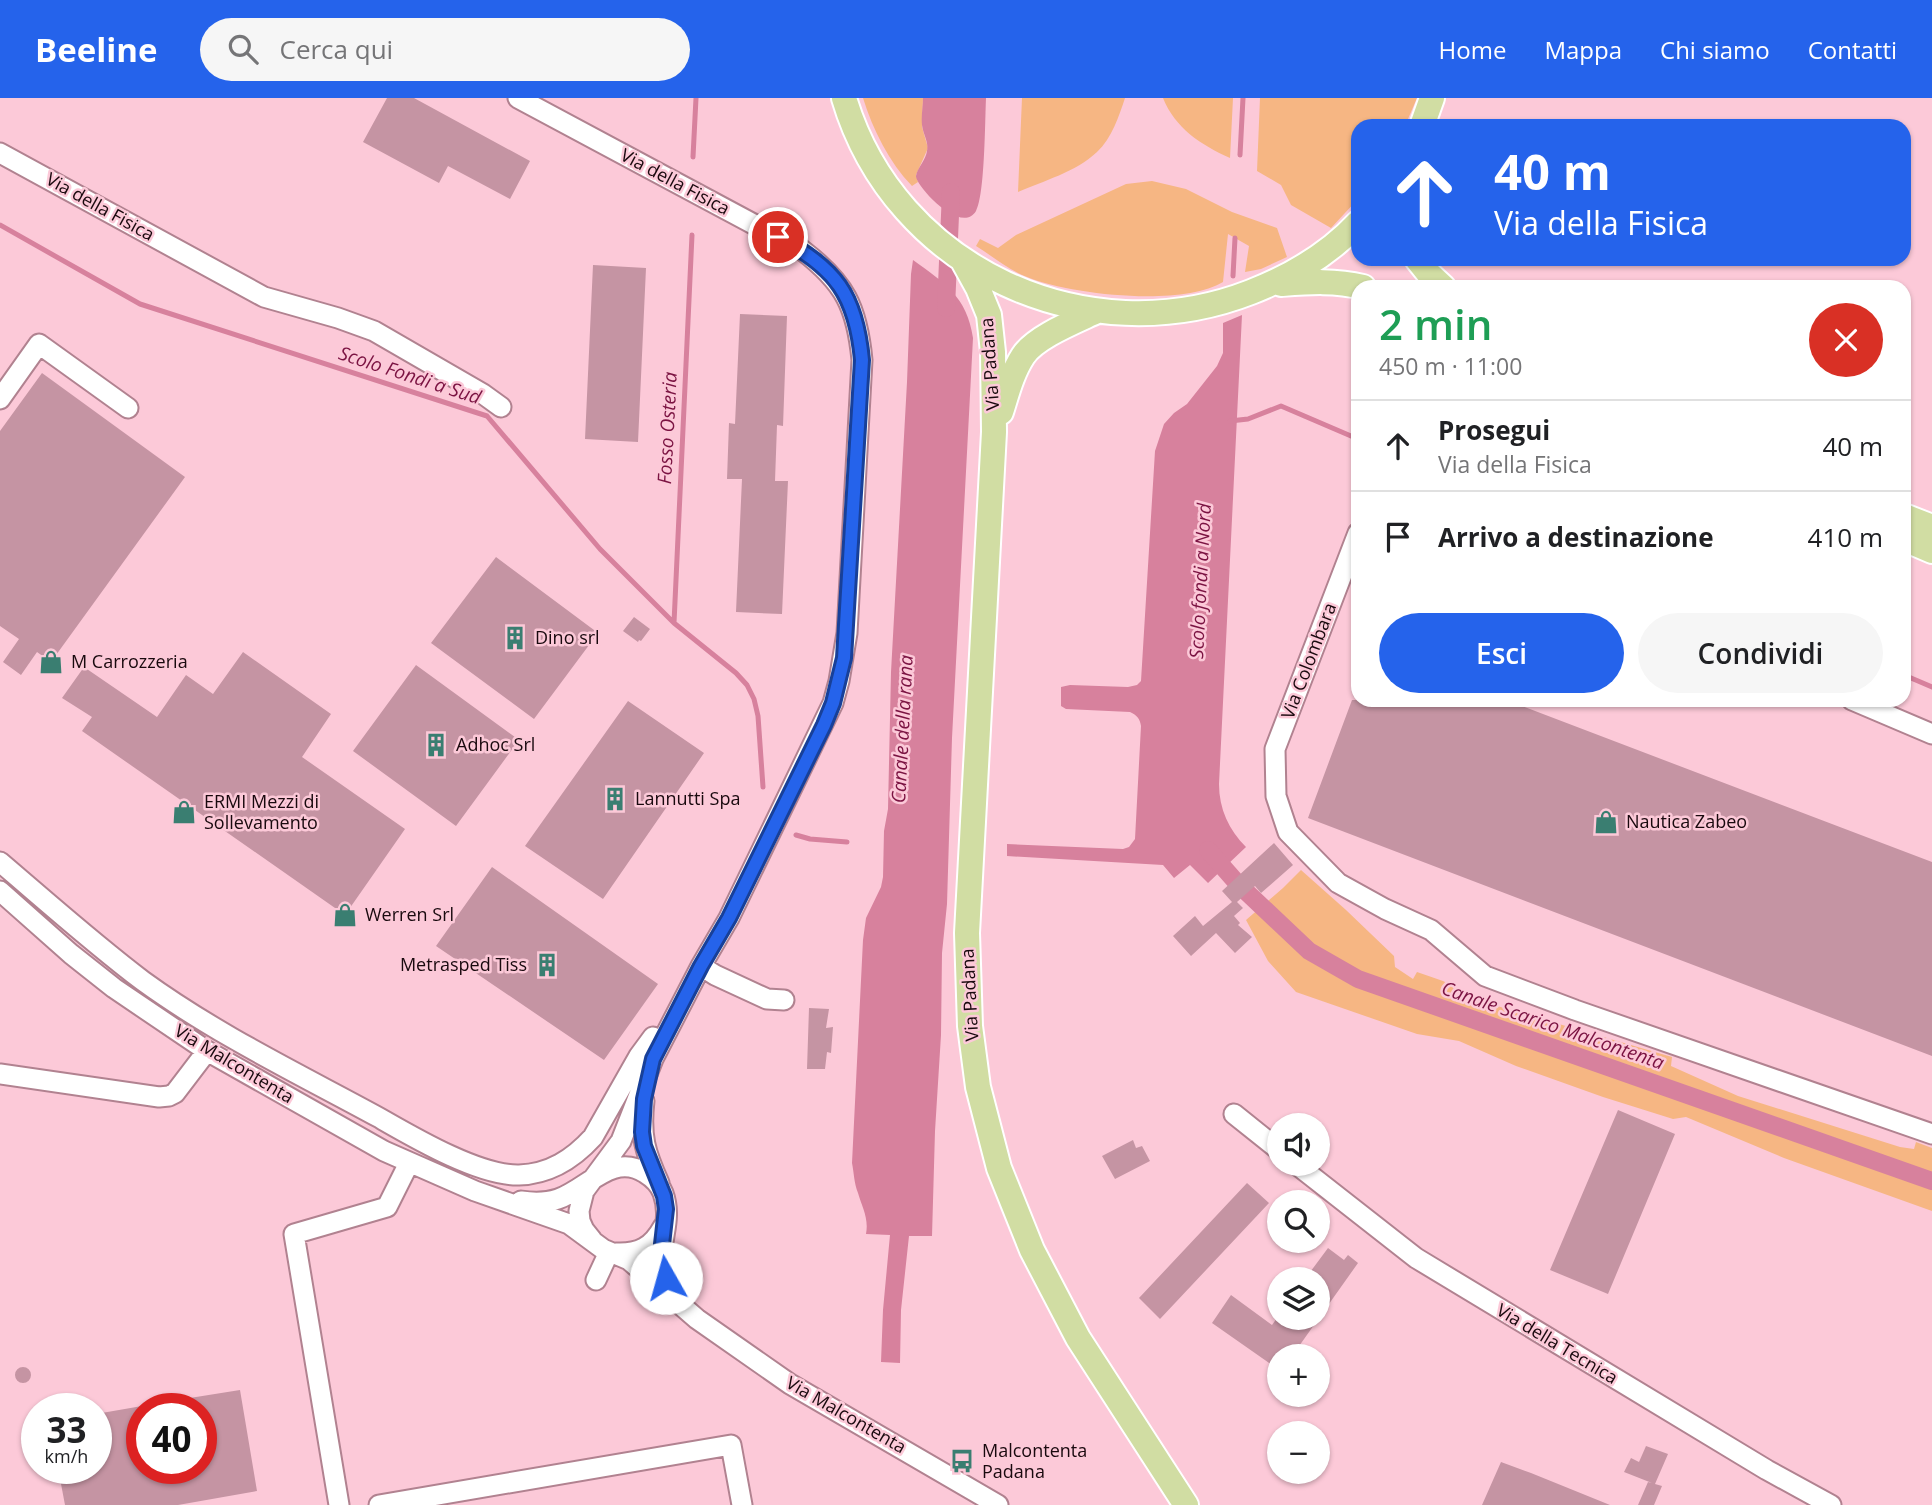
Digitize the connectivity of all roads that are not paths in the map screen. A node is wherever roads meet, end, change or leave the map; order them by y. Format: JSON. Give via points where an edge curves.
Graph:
{"nodes":[{"id":1,"x":517,"y":98,"type":"edge"},
{"id":2,"x":844,"y":98,"type":"edge"},
{"id":3,"x":1432,"y":98,"type":"edge"},
{"id":4,"x":1424,"y":119,"type":"edge"},
{"id":5,"x":0,"y":153,"type":"edge"},
{"id":6,"x":1351,"y":230,"type":"edge"},
{"id":7,"x":962,"y":259,"type":"junction"},
{"id":8,"x":1423,"y":266,"type":"edge"},
{"id":9,"x":1435,"y":280,"type":"edge"},
{"id":10,"x":1351,"y":284,"type":"edge"},
{"id":11,"x":1266,"y":286,"type":"junction"},
{"id":12,"x":1097,"y":311,"type":"junction"},
{"id":13,"x":0,"y":399,"type":"edge"},
{"id":14,"x":501,"y":407,"type":"dead end"},
{"id":15,"x":128,"y":408,"type":"dead end"},
{"id":16,"x":994,"y":432,"type":"junction"},
{"id":17,"x":1911,"y":519,"type":"edge"},
{"id":18,"x":1932,"y":527,"type":"edge"},
{"id":19,"x":1911,"y":542,"type":"edge"},
{"id":20,"x":1351,"y":551,"type":"edge"},
{"id":21,"x":1932,"y":551,"type":"edge"},
{"id":22,"x":1868,"y":707,"type":"edge"},
{"id":23,"x":1932,"y":734,"type":"edge"},
{"id":24,"x":0,"y":862,"type":"edge"},
{"id":25,"x":0,"y":891,"type":"edge"},
{"id":26,"x":89,"y":930,"type":"junction"},
{"id":27,"x":71,"y":954,"type":"junction"},
{"id":28,"x":699,"y":971,"type":"junction"},
{"id":29,"x":784,"y":1000,"type":"dead end"},
{"id":30,"x":207,"y":1051,"type":"junction"},
{"id":31,"x":653,"y":1059,"type":"junction"},
{"id":32,"x":0,"y":1074,"type":"edge"},
{"id":33,"x":1234,"y":1114,"type":"dead end"},
{"id":34,"x":1932,"y":1134,"type":"edge"},
{"id":35,"x":1267,"y":1140,"type":"edge"},
{"id":36,"x":410,"y":1163,"type":"junction"},
{"id":37,"x":1311,"y":1176,"type":"edge"},
{"id":38,"x":590,"y":1182,"type":"junction"},
{"id":39,"x":661,"y":1188,"type":"junction"},
{"id":40,"x":492,"y":1197,"type":"junction"},
{"id":41,"x":666,"y":1219,"type":"junction"},
{"id":42,"x":592,"y":1240,"type":"junction"},
{"id":43,"x":613,"y":1252,"type":"junction"},
{"id":44,"x":596,"y":1280,"type":"dead end"},
{"id":45,"x":697,"y":1319,"type":"junction"},
{"id":46,"x":339,"y":1505,"type":"edge"},
{"id":47,"x":379,"y":1505,"type":"edge"},
{"id":48,"x":742,"y":1505,"type":"edge"},
{"id":49,"x":998,"y":1505,"type":"edge"},
{"id":50,"x":1186,"y":1505,"type":"edge"},
{"id":51,"x":1831,"y":1505,"type":"edge"}],
"edges":[{"from":1,"to":28,"type":"street","name":"Via della Fisica","via":[[802,250],[834,278],[846,296],[860,337],[847,633],[839,681],[812,749]]},
{"from":2,"to":7,"type":"main road","via":[[859,138],[892,192],[936,240]]},
{"from":3,"to":4,"type":"main road"},
{"from":5,"to":14,"type":"street","name":"Via della Fisica","via":[[264,297],[374,331]]},
{"from":6,"to":11,"type":"main road","via":[[1324,255]]},
{"from":7,"to":12,"type":"main road","via":[[1013,288]]},
{"from":7,"to":16,"type":"main road","name":"Via Padana","via":[[989,315]]},
{"from":8,"to":9,"type":"main road"},
{"from":10,"to":11,"type":"main road","via":[[1322,281]]},
{"from":11,"to":12,"type":"main road","via":[[1166,313]]},
{"from":12,"to":16,"type":"main road","name":"Via Padana","via":[[1049,334],[1025,353]]},
{"from":13,"to":15,"type":"street","via":[[39,344]]},
{"from":16,"to":50,"type":"main road","name":"Via Padana","via":[[967,933],[970,1026],[978,1087],[999,1168],[1032,1250],[1078,1339]]},
{"from":17,"to":18,"type":"main road"},
{"from":19,"to":21,"type":"main road"},
{"from":20,"to":34,"type":"street","name":"Via Colombara","via":[[1275,749],[1276,796],[1288,832],[1338,883],[1431,930],[1485,976]]},
{"from":22,"to":23,"type":"street"},
{"from":24,"to":26,"type":"street"},
{"from":25,"to":27,"type":"street","name":"Via Malcontenta"},
{"from":26,"to":27,"type":"street"},
{"from":26,"to":28,"type":"street","via":[[145,982],[239,1042],[445,1153],[502,1174],[558,1166],[593,1137],[639,1056]]},
{"from":27,"to":30,"type":"street","name":"Via Malcontenta"},
{"from":28,"to":29,"type":"street","via":[[767,999]]},
{"from":28,"to":31,"type":"street","name":"Via della Fisica"},
{"from":30,"to":32,"type":"street","via":[[169,1096]]},
{"from":30,"to":36,"type":"street","name":"Via Malcontenta"},
{"from":31,"to":38,"type":"street","name":"Via della Fisica","via":[[621,1141]]},
{"from":31,"to":39,"type":"street","name":"Via della Fisica","via":[[642,1132]]},
{"from":33,"to":35,"type":"street"},
{"from":36,"to":40,"type":"street","name":"Via Malcontenta"},
{"from":36,"to":46,"type":"street","via":[[387,1207],[295,1234]]},
{"from":37,"to":51,"type":"street","name":"Via della Tecnica","via":[[1416,1258]]},
{"from":38,"to":39,"type":"street","name":"Via Malcontenta","via":[[609,1169],[628,1167],[644,1172]]},
{"from":38,"to":40,"type":"street","name":"Via Malcontenta","via":[[543,1203]]},
{"from":38,"to":42,"type":"street","via":[[579,1211]]},
{"from":39,"to":41,"type":"street","name":"Via Malcontenta"},
{"from":40,"to":42,"type":"street","name":"Via Malcontenta","via":[[569,1224]]},
{"from":41,"to":43,"type":"street","via":[[648,1246],[634,1253]]},
{"from":41,"to":45,"type":"street","name":"Via Malcontenta","via":[[661,1253],[666,1278]]},
{"from":42,"to":43,"type":"street","name":"Via Malcontenta"},
{"from":43,"to":44,"type":"street"},
{"from":43,"to":45,"type":"street","name":"Via Malcontenta","via":[[640,1267]]},
{"from":45,"to":49,"type":"street","name":"Via Malcontenta","via":[[809,1396]]},
{"from":47,"to":48,"type":"street","via":[[731,1445]]}]}
